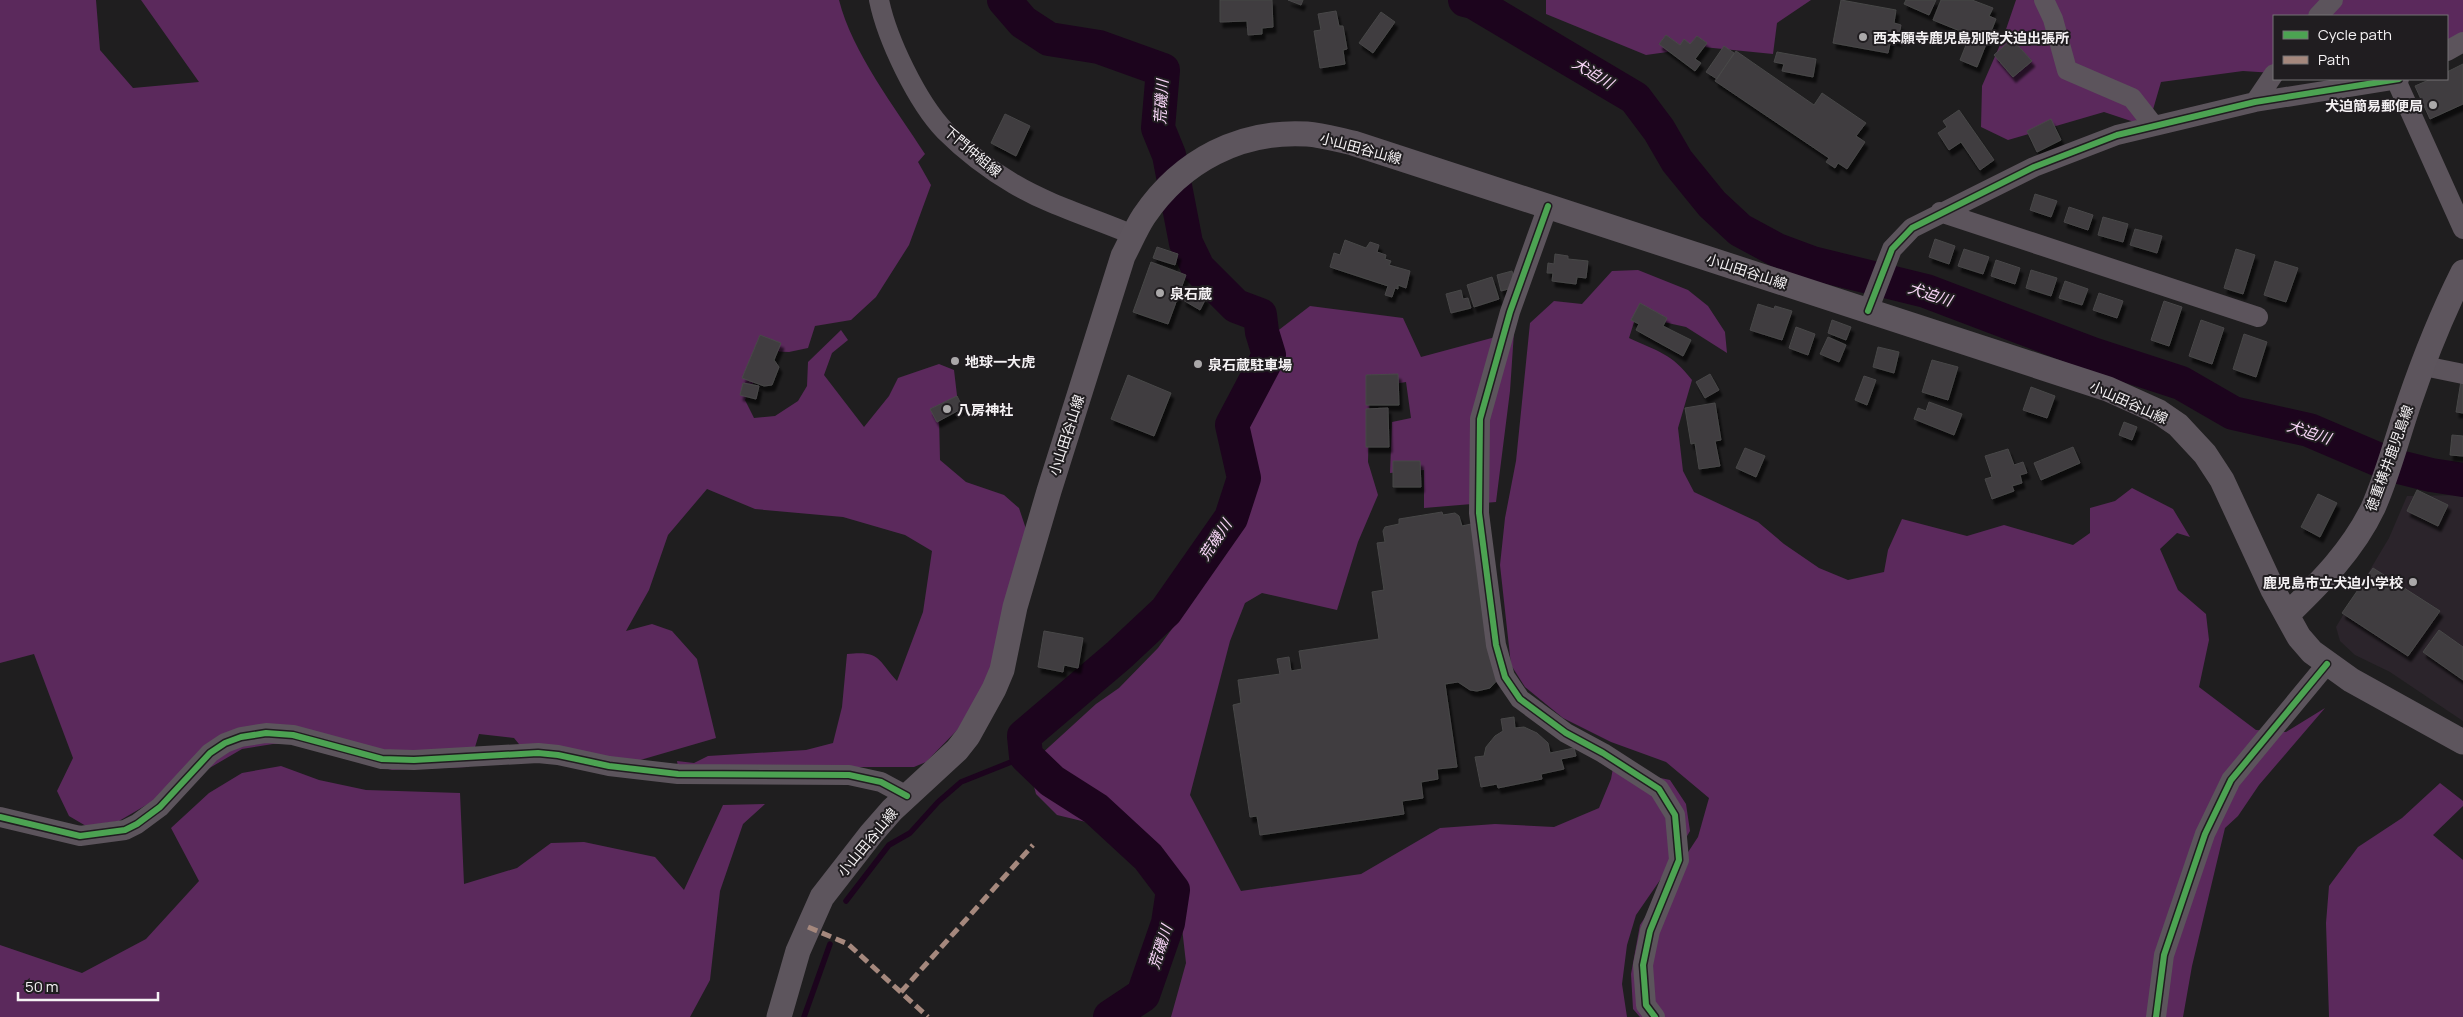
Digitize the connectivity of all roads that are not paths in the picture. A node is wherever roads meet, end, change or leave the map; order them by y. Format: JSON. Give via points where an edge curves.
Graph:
{"nodes":[{"id":1,"x":879,"y":0,"type":"edge"},
{"id":2,"x":2044,"y":0,"type":"edge"},
{"id":3,"x":2333,"y":0,"type":"edge"},
{"id":4,"x":2319,"y":15,"type":"edge"},
{"id":5,"x":2463,"y":42,"type":"edge"},
{"id":6,"x":2448,"y":50,"type":"edge"},
{"id":7,"x":2273,"y":75,"type":"edge"},
{"id":8,"x":2392,"y":80,"type":"edge"},
{"id":9,"x":2398,"y":80,"type":"edge"},
{"id":10,"x":2255,"y":102,"type":"junction"},
{"id":11,"x":2154,"y":126,"type":"junction"},
{"id":12,"x":1548,"y":206,"type":"junction"},
{"id":13,"x":1940,"y":212,"type":"junction"},
{"id":14,"x":2463,"y":230,"type":"edge"},
{"id":15,"x":1133,"y":235,"type":"junction"},
{"id":16,"x":2463,"y":272,"type":"edge"},
{"id":17,"x":1868,"y":311,"type":"junction"},
{"id":18,"x":2258,"y":317,"type":"dead end"},
{"id":19,"x":2424,"y":366,"type":"junction"},
{"id":20,"x":2463,"y":374,"type":"edge"},
{"id":21,"x":2288,"y":614,"type":"junction"},
{"id":22,"x":2327,"y":664,"type":"junction"},
{"id":23,"x":2463,"y":742,"type":"edge"},
{"id":24,"x":906,"y":796,"type":"junction"},
{"id":25,"x":0,"y":817,"type":"edge"},
{"id":26,"x":779,"y":1017,"type":"edge"},
{"id":27,"x":1655,"y":1017,"type":"edge"},
{"id":28,"x":2156,"y":1017,"type":"edge"}],
"edges":[{"from":1,"to":15,"type":"street","name":"下門仲組線","via":[[896,51],[918,93],[945,130],[982,163],[1015,185]]},
{"from":2,"to":11,"type":"street","via":[[2053,19],[2067,70],[2132,98]]},
{"from":3,"to":4,"type":"street"},
{"from":5,"to":6,"type":"street"},
{"from":7,"to":10,"type":"street"},
{"from":8,"to":10,"type":"street"},
{"from":9,"to":14,"type":"street"},
{"from":10,"to":11,"type":"street"},
{"from":11,"to":13,"type":"street","via":[[2117,134],[2034,167]]},
{"from":12,"to":15,"type":"main road","name":"小山田谷山線","via":[[1353,143],[1309,134],[1286,134],[1240,141],[1215,151],[1189,168],[1158,198]]},
{"from":12,"to":17,"type":"main road","name":"小山田谷山線"},
{"from":12,"to":27,"type":"street","via":[[1510,312],[1480,419],[1479,513],[1494,636],[1505,677],[1520,699],[1566,733],[1659,788],[1675,815],[1679,860],[1650,931],[1643,965],[1646,1005]]},
{"from":13,"to":17,"type":"street","via":[[1912,228],[1892,249]]},
{"from":13,"to":18,"type":"street"},
{"from":15,"to":24,"type":"main road","name":"小山田谷山線","via":[[1123,256],[1049,491],[1015,607],[1002,670],[968,736]]},
{"from":16,"to":19,"type":"main road","name":"徳重横井鹿児島線","via":[[2445,308]]},
{"from":17,"to":21,"type":"main road","name":"小山田谷山線","via":[[2108,390],[2159,412],[2178,425],[2205,454],[2222,480],[2273,590]]},
{"from":19,"to":20,"type":"street"},
{"from":19,"to":21,"type":"main road","name":"徳重横井鹿児島線","via":[[2373,509],[2330,574]]},
{"from":21,"to":22,"type":"main road","via":[[2299,637]]},
{"from":22,"to":23,"type":"main road"},
{"from":22,"to":28,"type":"street","via":[[2231,780],[2205,834],[2164,955]]},
{"from":24,"to":25,"type":"street","via":[[881,782],[849,775],[678,774],[538,753],[382,759],[294,735],[266,733],[224,743],[210,753],[160,806],[124,830],[80,836]]},
{"from":24,"to":26,"type":"main road","name":"小山田谷山線","via":[[871,834],[822,897],[798,950]]}]}
